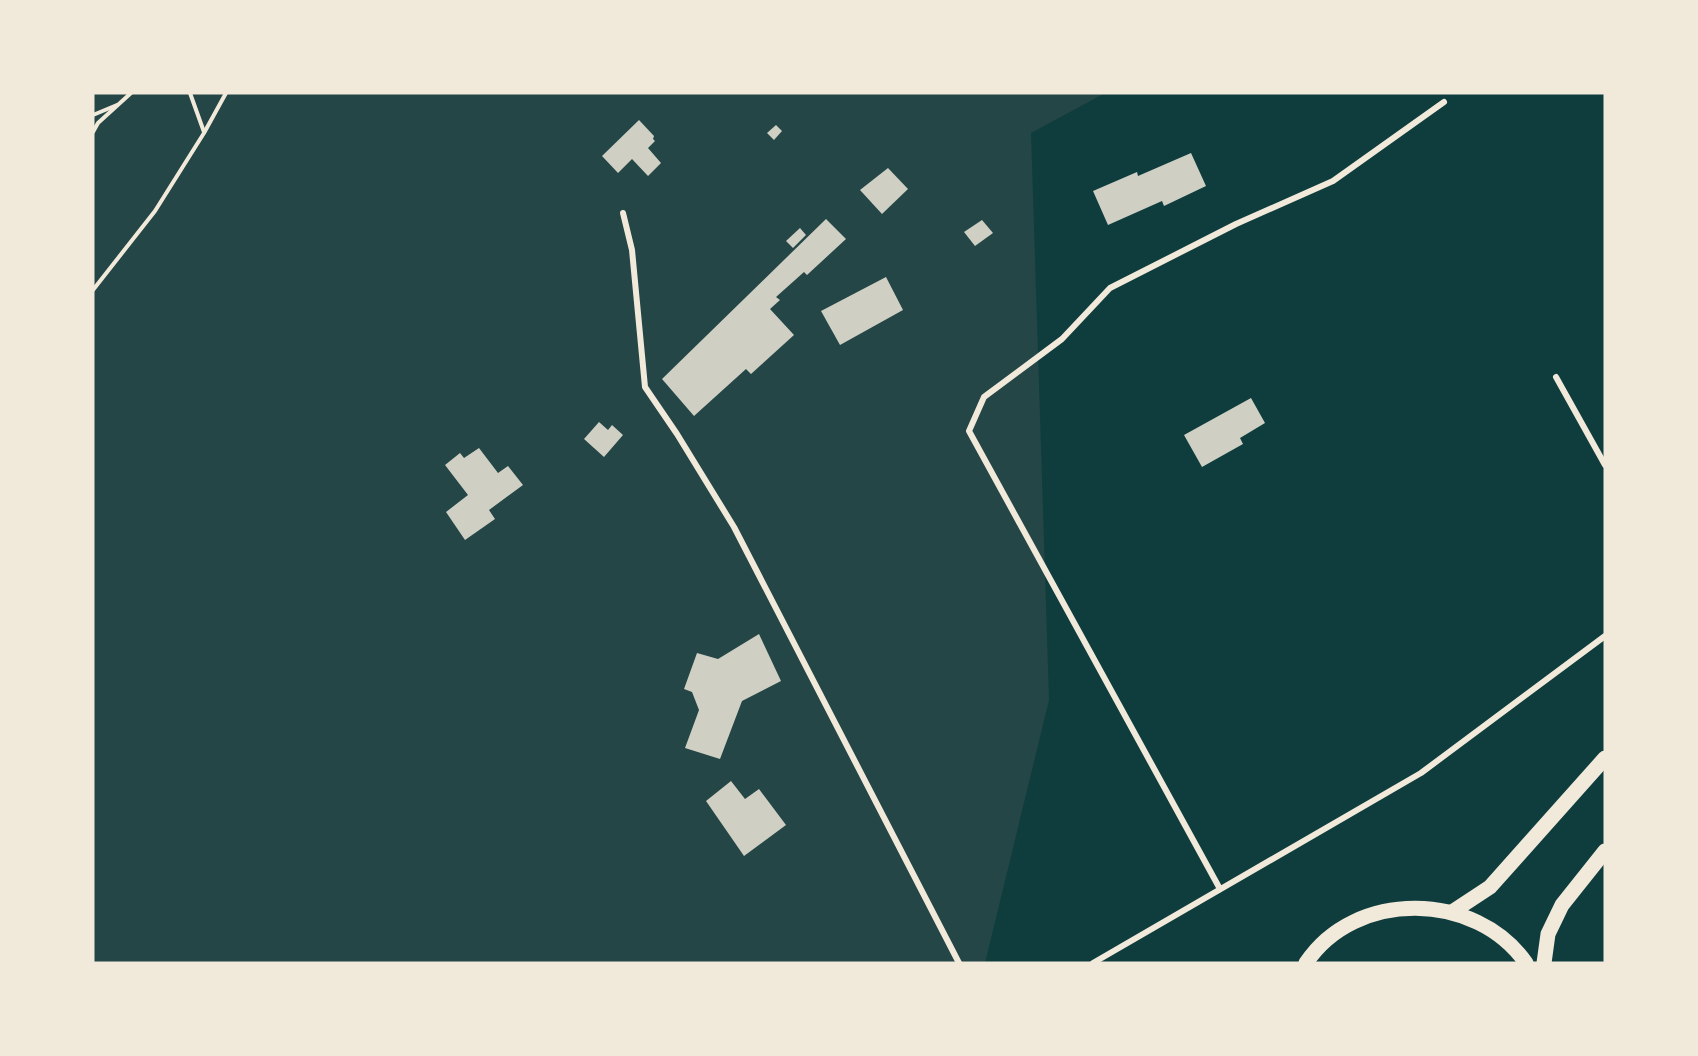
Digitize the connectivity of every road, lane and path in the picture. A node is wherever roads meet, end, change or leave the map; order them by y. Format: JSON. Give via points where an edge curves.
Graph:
{"nodes":[{"id":1,"x":131,"y":93,"type":"edge"},
{"id":2,"x":190,"y":93,"type":"edge"},
{"id":3,"x":226,"y":93,"type":"edge"},
{"id":4,"x":1444,"y":102,"type":"dead end"},
{"id":5,"x":120,"y":103,"type":"junction"},
{"id":6,"x":93,"y":115,"type":"edge"},
{"id":7,"x":93,"y":132,"type":"edge"},
{"id":8,"x":204,"y":133,"type":"junction"},
{"id":9,"x":623,"y":213,"type":"dead end"},
{"id":10,"x":93,"y":290,"type":"edge"},
{"id":11,"x":1556,"y":377,"type":"dead end"},
{"id":12,"x":1605,"y":465,"type":"edge"},
{"id":13,"x":1605,"y":636,"type":"edge"},
{"id":14,"x":1605,"y":758,"type":"edge"},
{"id":15,"x":1605,"y":851,"type":"edge"},
{"id":16,"x":1220,"y":889,"type":"junction"},
{"id":17,"x":1452,"y":912,"type":"junction"},
{"id":18,"x":959,"y":963,"type":"edge"},
{"id":19,"x":1093,"y":963,"type":"edge"},
{"id":20,"x":1306,"y":963,"type":"edge"},
{"id":21,"x":1526,"y":963,"type":"edge"},
{"id":22,"x":1544,"y":963,"type":"edge"}],
"edges":[{"from":1,"to":5,"type":"path"},
{"from":2,"to":8,"type":"path"},
{"from":3,"to":8,"type":"path"},
{"from":4,"to":16,"type":"street","via":[[1333,181],[1236,224],[1110,288],[1062,339],[984,397],[969,431]]},
{"from":5,"to":6,"type":"path"},
{"from":5,"to":7,"type":"path"},
{"from":8,"to":10,"type":"path","via":[[155,211]]},
{"from":9,"to":18,"type":"street","via":[[632,250],[645,387],[734,527]]},
{"from":11,"to":12,"type":"street"},
{"from":13,"to":16,"type":"street","via":[[1421,772]]},
{"from":14,"to":17,"type":"main road","via":[[1490,887]]},
{"from":15,"to":22,"type":"main road","via":[[1562,906],[1548,934]]},
{"from":16,"to":19,"type":"street"},
{"from":17,"to":20,"type":"main road","via":[[1421,907],[1388,910],[1358,920],[1331,937]]},
{"from":17,"to":21,"type":"main road","via":[[1480,923],[1504,939]]}]}
